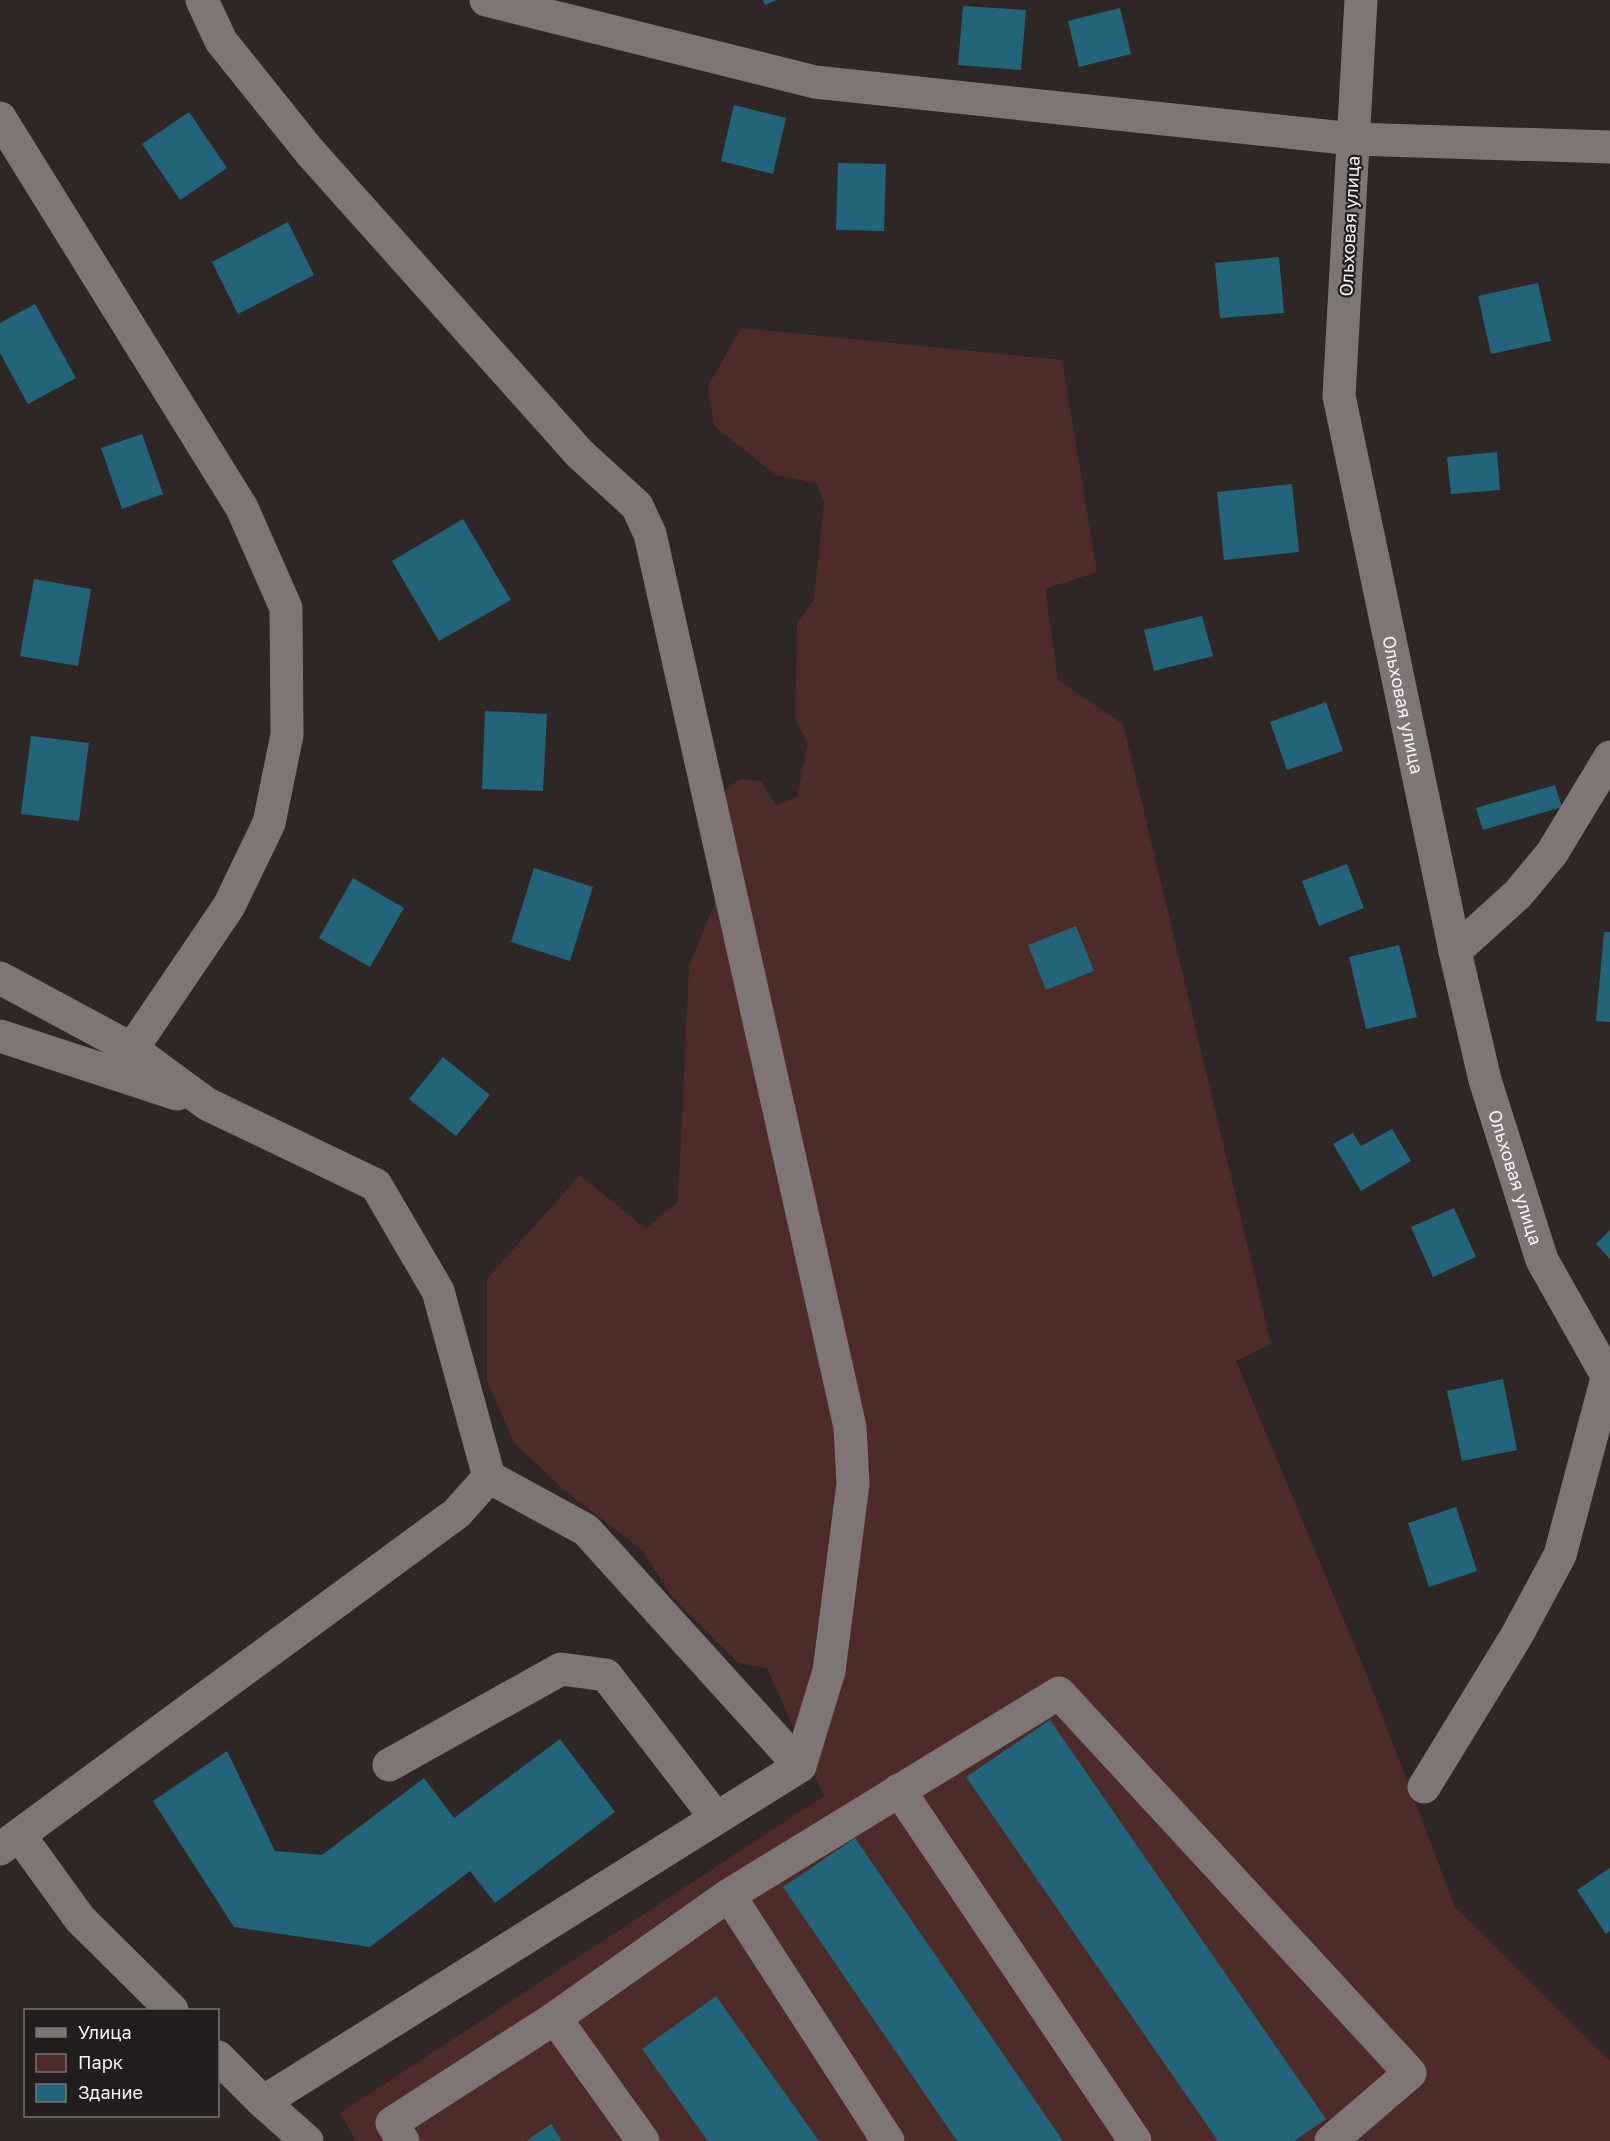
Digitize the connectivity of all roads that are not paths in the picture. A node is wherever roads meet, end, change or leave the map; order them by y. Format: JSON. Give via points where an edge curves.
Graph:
{"nodes":[{"id":1,"x":202,"y":0,"type":"edge"},
{"id":2,"x":486,"y":0,"type":"edge"},
{"id":3,"x":1361,"y":0,"type":"edge"},
{"id":4,"x":0,"y":118,"type":"edge"},
{"id":5,"x":1353,"y":139,"type":"junction"},
{"id":6,"x":1610,"y":147,"type":"edge"},
{"id":7,"x":1610,"y":757,"type":"edge"},
{"id":8,"x":1455,"y":951,"type":"junction"},
{"id":9,"x":0,"y":978,"type":"edge"},
{"id":10,"x":0,"y":1036,"type":"edge"},
{"id":11,"x":132,"y":1049,"type":"junction"},
{"id":12,"x":207,"y":1104,"type":"junction"},
{"id":13,"x":1609,"y":1380,"type":"edge"},
{"id":14,"x":489,"y":1477,"type":"junction"},
{"id":15,"x":389,"y":1765,"type":"dead end"},
{"id":16,"x":800,"y":1766,"type":"junction"},
{"id":17,"x":1424,"y":1787,"type":"dead end"},
{"id":18,"x":899,"y":1790,"type":"junction"},
{"id":19,"x":716,"y":1818,"type":"junction"},
{"id":20,"x":10,"y":1843,"type":"edge"},
{"id":21,"x":729,"y":1895,"type":"junction"},
{"id":22,"x":171,"y":2009,"type":"edge"},
{"id":23,"x":555,"y":2018,"type":"junction"},
{"id":24,"x":219,"y":2058,"type":"edge"},
{"id":25,"x":263,"y":2102,"type":"junction"},
{"id":26,"x":308,"y":2141,"type":"edge"},
{"id":27,"x":403,"y":2141,"type":"edge"},
{"id":28,"x":643,"y":2141,"type":"edge"},
{"id":29,"x":888,"y":2141,"type":"edge"},
{"id":30,"x":1135,"y":2141,"type":"edge"},
{"id":31,"x":1331,"y":2141,"type":"edge"}],
"edges":[{"from":1,"to":16,"type":"street","via":[[221,41],[310,152],[580,454],[637,506],[650,534],[850,1427],[853,1484],[830,1671]]},
{"from":2,"to":5,"type":"street","via":[[815,82]]},
{"from":3,"to":5,"type":"street","name":"Ольховая улица"},
{"from":4,"to":11,"type":"street","via":[[242,508],[286,608],[287,735],[269,823],[229,906]]},
{"from":5,"to":6,"type":"street"},
{"from":5,"to":8,"type":"street","name":"Ольховая улица","via":[[1339,396]]},
{"from":7,"to":8,"type":"street","via":[[1552,853],[1518,894]]},
{"from":8,"to":13,"type":"street","name":"Ольховая улица","via":[[1485,1080],[1542,1260]]},
{"from":9,"to":11,"type":"street"},
{"from":10,"to":12,"type":"street"},
{"from":11,"to":12,"type":"street"},
{"from":12,"to":14,"type":"street","via":[[376,1185],[438,1291]]},
{"from":13,"to":17,"type":"street","via":[[1560,1555],[1517,1635]]},
{"from":14,"to":16,"type":"street","via":[[586,1530]]},
{"from":14,"to":20,"type":"street","via":[[457,1513]]},
{"from":15,"to":19,"type":"street","via":[[561,1669],[606,1675]]},
{"from":16,"to":19,"type":"street"},
{"from":18,"to":21,"type":"street"},
{"from":18,"to":30,"type":"street"},
{"from":18,"to":31,"type":"street","via":[[1059,1693],[1410,2073]]},
{"from":19,"to":25,"type":"street"},
{"from":20,"to":22,"type":"street"},
{"from":21,"to":23,"type":"street"},
{"from":21,"to":29,"type":"street"},
{"from":23,"to":27,"type":"street","via":[[392,2123]]},
{"from":23,"to":28,"type":"street"},
{"from":24,"to":25,"type":"street"},
{"from":25,"to":26,"type":"street"}]}
